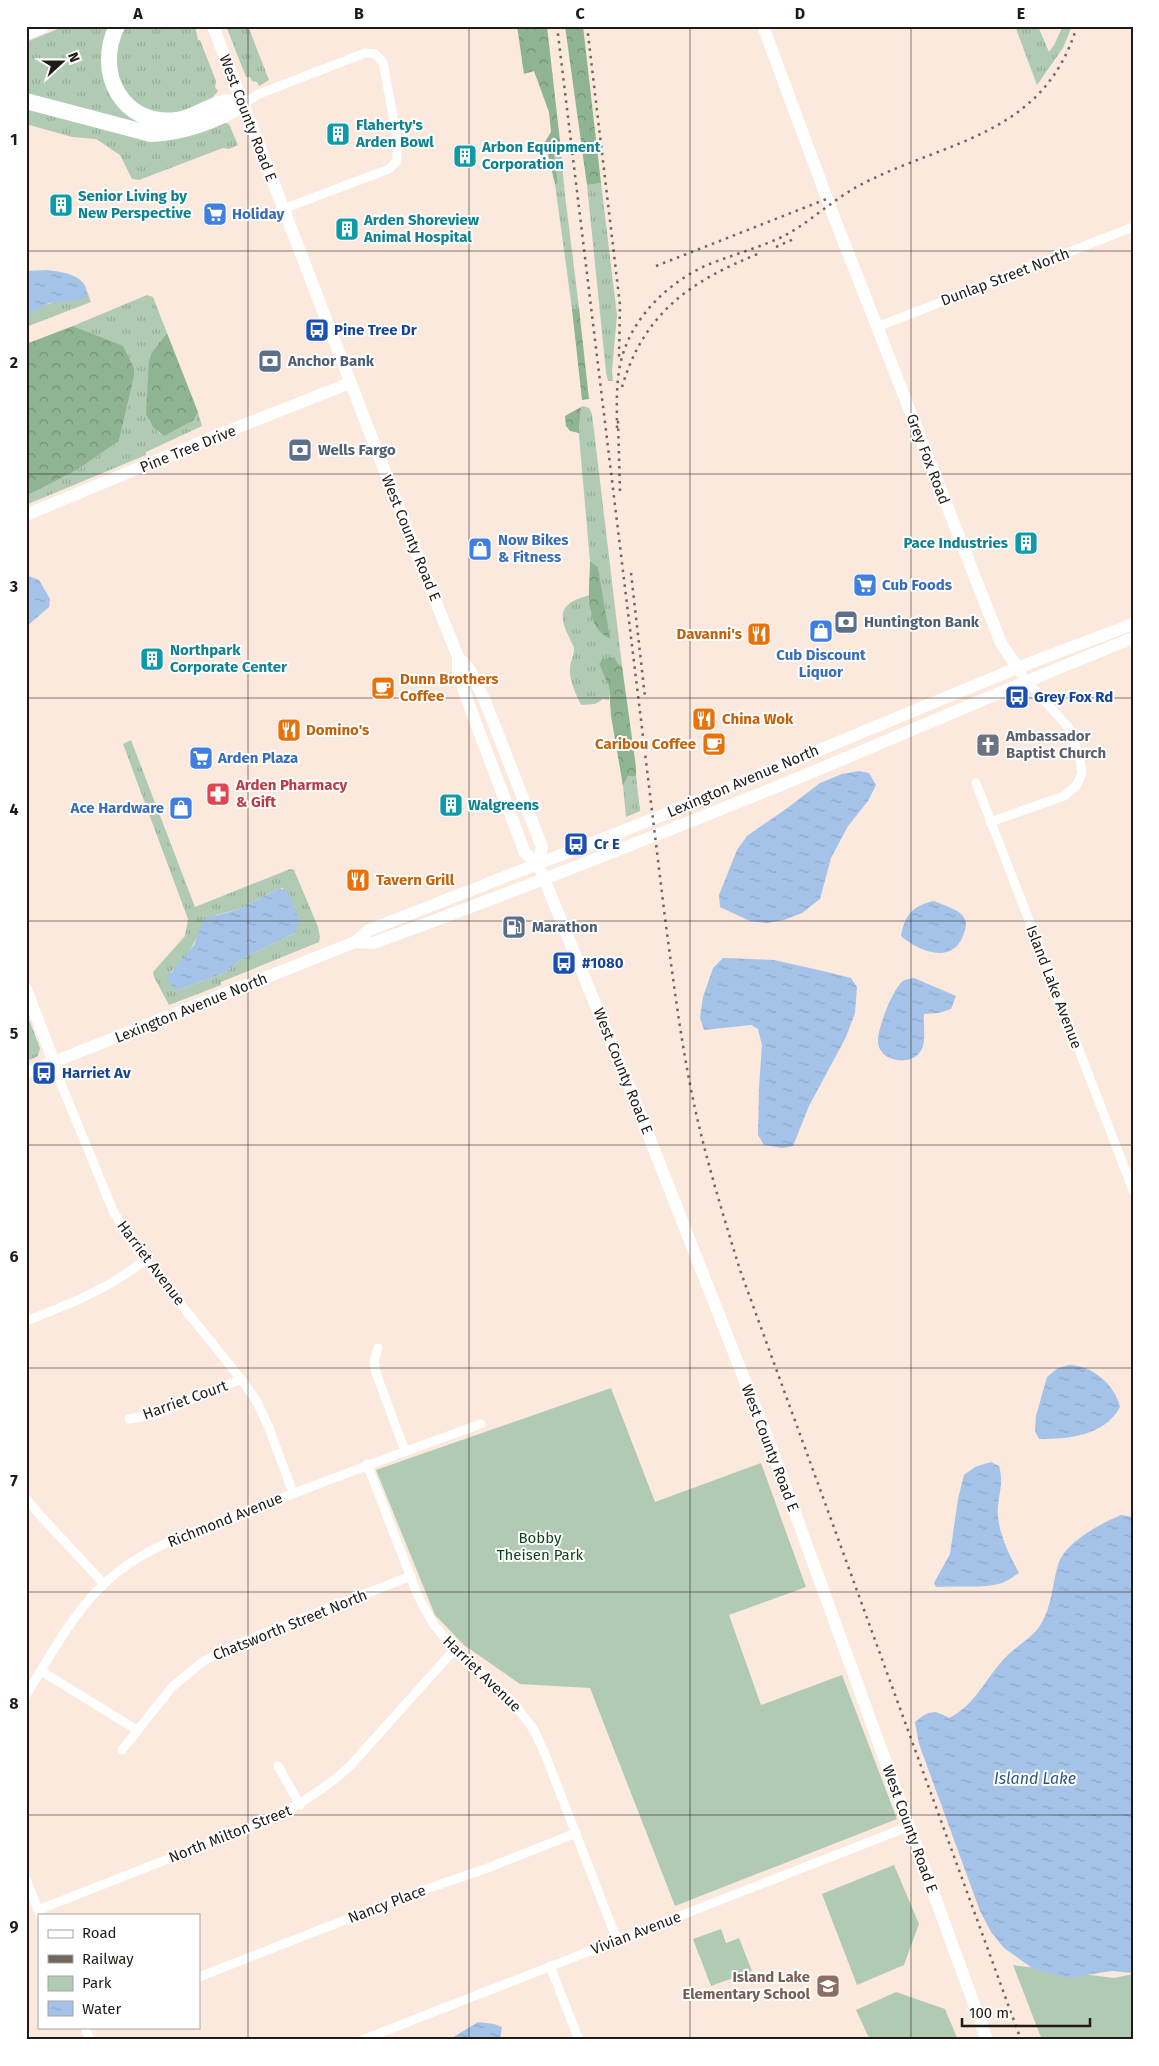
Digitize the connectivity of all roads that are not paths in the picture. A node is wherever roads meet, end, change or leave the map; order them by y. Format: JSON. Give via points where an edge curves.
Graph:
{"nodes":[{"id":1,"x":41,"y":26,"type":"edge"},
{"id":2,"x":117,"y":26,"type":"edge"},
{"id":3,"x":213,"y":26,"type":"edge"},
{"id":4,"x":763,"y":26,"type":"edge"},
{"id":5,"x":26,"y":32,"type":"edge"},
{"id":6,"x":26,"y":101,"type":"edge"},
{"id":7,"x":242,"y":104,"type":"junction"},
{"id":8,"x":283,"y":209,"type":"junction"},
{"id":9,"x":1133,"y":228,"type":"edge"},
{"id":10,"x":877,"y":327,"type":"junction"},
{"id":11,"x":350,"y":383,"type":"junction"},
{"id":12,"x":26,"y":515,"type":"edge"},
{"id":13,"x":1133,"y":624,"type":"edge"},
{"id":14,"x":1133,"y":638,"type":"edge"},
{"id":15,"x":458,"y":657,"type":"junction"},
{"id":16,"x":1017,"y":668,"type":"junction"},
{"id":17,"x":1026,"y":680,"type":"junction"},
{"id":18,"x":976,"y":783,"type":"dead end"},
{"id":19,"x":990,"y":822,"type":"junction"},
{"id":20,"x":538,"y":864,"type":"junction"},
{"id":21,"x":543,"y":879,"type":"junction"},
{"id":22,"x":356,"y":942,"type":"junction"},
{"id":23,"x":26,"y":989,"type":"edge"},
{"id":24,"x":54,"y":1062,"type":"junction"},
{"id":25,"x":26,"y":1073,"type":"edge"},
{"id":26,"x":1133,"y":1190,"type":"edge"},
{"id":27,"x":146,"y":1260,"type":"junction"},
{"id":28,"x":26,"y":1321,"type":"edge"},
{"id":29,"x":378,"y":1348,"type":"dead end"},
{"id":30,"x":241,"y":1380,"type":"junction"},
{"id":31,"x":130,"y":1419,"type":"dead end"},
{"id":32,"x":481,"y":1424,"type":"dead end"},
{"id":33,"x":405,"y":1451,"type":"junction"},
{"id":34,"x":367,"y":1464,"type":"junction"},
{"id":35,"x":293,"y":1493,"type":"junction"},
{"id":36,"x":26,"y":1498,"type":"edge"},
{"id":37,"x":411,"y":1576,"type":"junction"},
{"id":38,"x":104,"y":1584,"type":"junction"},
{"id":39,"x":455,"y":1648,"type":"junction"},
{"id":40,"x":41,"y":1671,"type":"junction"},
{"id":41,"x":26,"y":1695,"type":"edge"},
{"id":42,"x":137,"y":1730,"type":"junction"},
{"id":43,"x":122,"y":1750,"type":"dead end"},
{"id":44,"x":278,"y":1766,"type":"dead end"},
{"id":45,"x":300,"y":1804,"type":"junction"},
{"id":46,"x":910,"y":1826,"type":"junction"},
{"id":47,"x":576,"y":1833,"type":"junction"},
{"id":48,"x":26,"y":1879,"type":"edge"},
{"id":49,"x":39,"y":1913,"type":"edge"},
{"id":50,"x":618,"y":1940,"type":"junction"},
{"id":51,"x":550,"y":1966,"type":"junction"},
{"id":52,"x":200,"y":1977,"type":"edge"},
{"id":53,"x":85,"y":2028,"type":"edge"},
{"id":54,"x":90,"y":2040,"type":"edge"},
{"id":55,"x":362,"y":2040,"type":"edge"},
{"id":56,"x":580,"y":2040,"type":"edge"},
{"id":57,"x":987,"y":2040,"type":"edge"}],
"edges":[{"from":1,"to":5,"type":"highway"},
{"from":2,"to":7,"type":"highway","via":[[109,48],[108,72],[120,96],[135,110],[154,118],[176,120],[224,102]]},
{"from":3,"to":7,"type":"street","name":"West County Road E"},
{"from":4,"to":10,"type":"street","name":"Grey Fox Road"},
{"from":6,"to":7,"type":"highway","via":[[151,134],[198,125],[228,114]]},
{"from":7,"to":8,"type":"street","name":"West County Road E"},
{"from":7,"to":8,"type":"street","via":[[259,94],[364,53],[375,54],[382,62],[397,138],[397,161],[389,169]]},
{"from":8,"to":11,"type":"street","name":"West County Road E"},
{"from":9,"to":10,"type":"street","name":"Dunlap Street North"},
{"from":10,"to":16,"type":"street","name":"Grey Fox Road","via":[[991,616]]},
{"from":11,"to":12,"type":"street","name":"Pine Tree Drive"},
{"from":11,"to":15,"type":"street","name":"West County Road E"},
{"from":13,"to":16,"type":"street","name":"Lexington Avenue North"},
{"from":14,"to":17,"type":"street","name":"Lexington Avenue North"},
{"from":15,"to":20,"type":"street","name":"West County Road E","via":[[458,672],[511,817],[525,853]]},
{"from":15,"to":20,"type":"street","name":"West County Road E","via":[[470,670],[479,688],[542,847]]},
{"from":16,"to":17,"type":"street","name":"Grey Fox Road"},
{"from":16,"to":20,"type":"street","name":"Lexington Avenue North"},
{"from":17,"to":19,"type":"street","name":"Grey Fox Road","via":[[1069,728],[1082,774],[1076,786],[1064,796]]},
{"from":17,"to":21,"type":"street","name":"Lexington Avenue North","via":[[812,772]]},
{"from":18,"to":19,"type":"street","name":"Island Lake Avenue"},
{"from":19,"to":26,"type":"street","name":"Island Lake Avenue"},
{"from":20,"to":21,"type":"street","name":"West County Road E"},
{"from":20,"to":22,"type":"street","name":"Lexington Avenue North","via":[[369,930]]},
{"from":21,"to":22,"type":"street","name":"Lexington Avenue North","via":[[374,943]]},
{"from":21,"to":46,"type":"street","name":"West County Road E","via":[[639,1110],[774,1455]]},
{"from":22,"to":24,"type":"street","name":"Lexington Avenue North"},
{"from":23,"to":24,"type":"street","name":"Harriet Avenue"},
{"from":24,"to":25,"type":"street","name":"Lexington Avenue North"},
{"from":24,"to":27,"type":"street","name":"Harriet Avenue","via":[[105,1194],[125,1232]]},
{"from":27,"to":28,"type":"street","via":[[97,1292]]},
{"from":27,"to":30,"type":"street","name":"Harriet Avenue"},
{"from":29,"to":33,"type":"street","via":[[374,1361],[376,1373]]},
{"from":30,"to":31,"type":"street","name":"Harriet Court","via":[[154,1415]]},
{"from":30,"to":35,"type":"street","name":"Harriet Avenue","via":[[264,1416]]},
{"from":32,"to":33,"type":"street","name":"Richmond Avenue"},
{"from":33,"to":34,"type":"street","name":"Richmond Avenue"},
{"from":34,"to":35,"type":"street","name":"Richmond Avenue"},
{"from":34,"to":37,"type":"street","name":"Harriet Avenue"},
{"from":35,"to":38,"type":"street","name":"Richmond Avenue","via":[[152,1549]]},
{"from":36,"to":38,"type":"street"},
{"from":37,"to":39,"type":"street","name":"Harriet Avenue","via":[[429,1618]]},
{"from":37,"to":42,"type":"street","name":"Chatsworth Street North","via":[[219,1652],[172,1687]]},
{"from":38,"to":40,"type":"street","name":"Richmond Avenue","via":[[78,1613]]},
{"from":39,"to":45,"type":"street","name":"North Milton Street","via":[[350,1766]]},
{"from":39,"to":47,"type":"street","name":"Harriet Avenue","via":[[524,1714],[542,1747]]},
{"from":40,"to":41,"type":"street","name":"Richmond Avenue"},
{"from":40,"to":42,"type":"street"},
{"from":42,"to":43,"type":"street","name":"Chatsworth Street North"},
{"from":44,"to":45,"type":"street"},
{"from":45,"to":49,"type":"street","name":"North Milton Street","via":[[265,1822]]},
{"from":46,"to":50,"type":"street","name":"Vivian Avenue"},
{"from":46,"to":57,"type":"street","name":"West County Road E"},
{"from":47,"to":50,"type":"street","name":"Harriet Avenue"},
{"from":47,"to":52,"type":"street","name":"Nancy Place"},
{"from":48,"to":49,"type":"street"},
{"from":50,"to":51,"type":"street","name":"Vivian Avenue"},
{"from":51,"to":55,"type":"street","name":"Vivian Avenue"},
{"from":51,"to":56,"type":"street"},
{"from":53,"to":54,"type":"street"}]}
